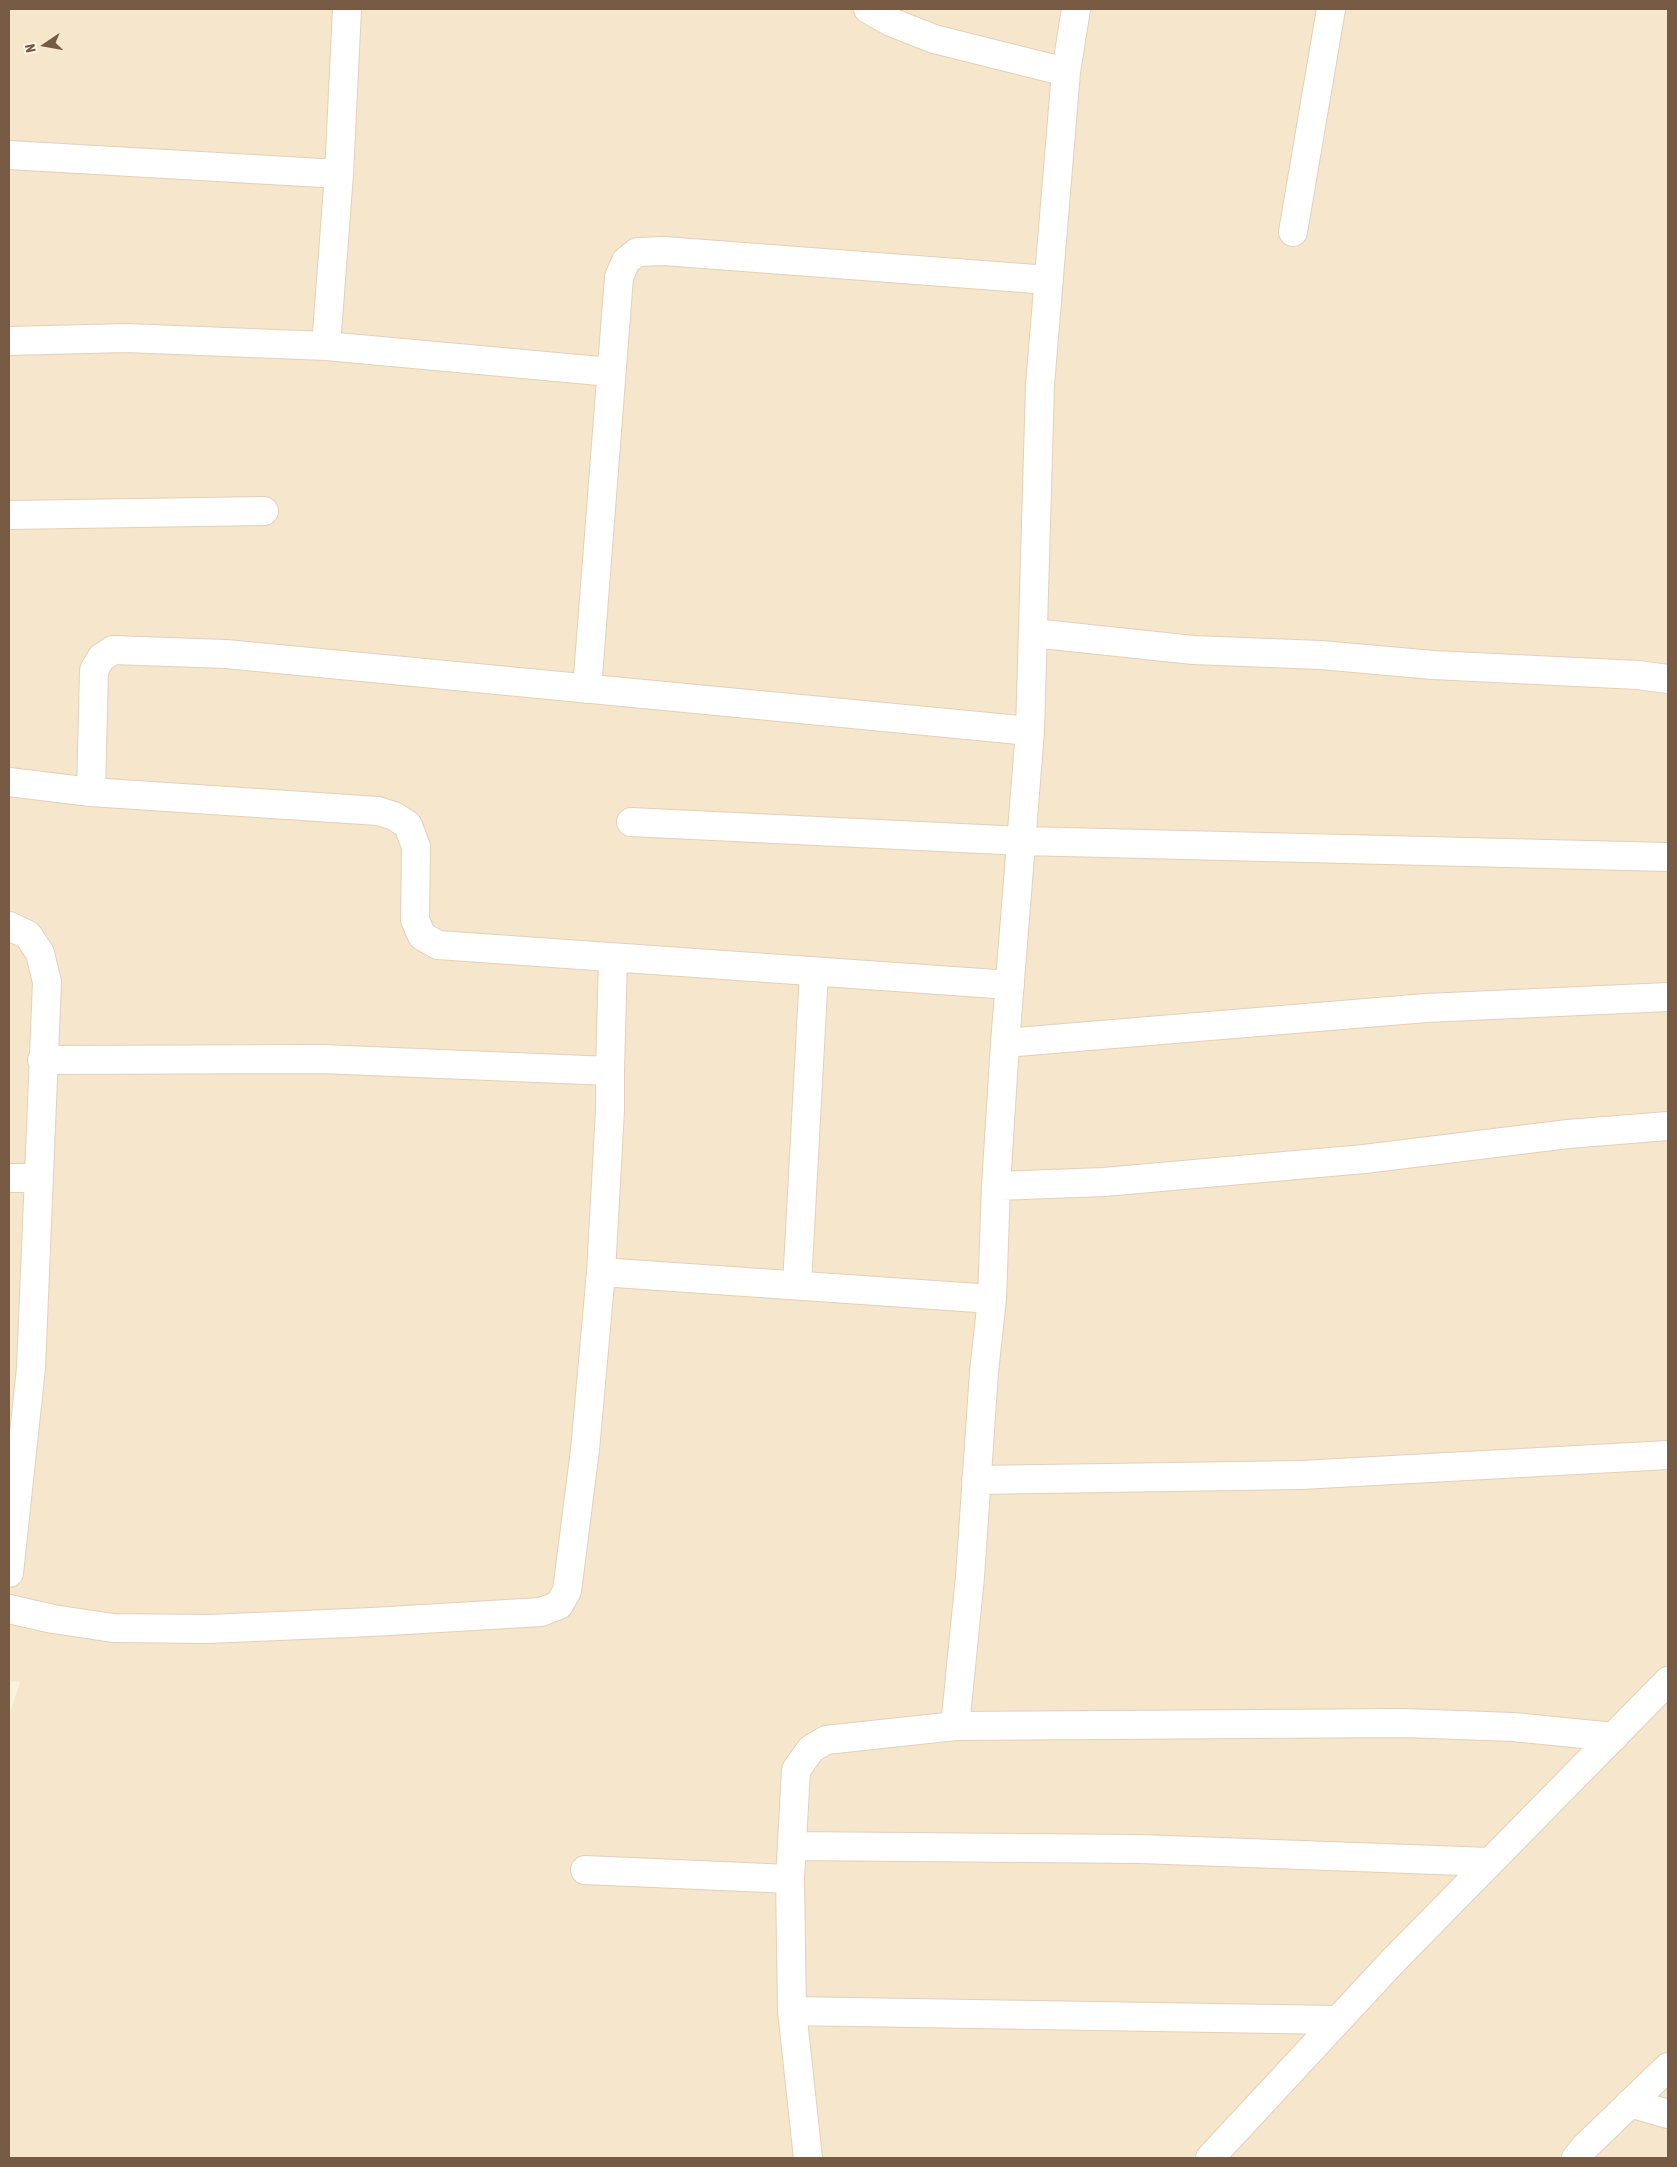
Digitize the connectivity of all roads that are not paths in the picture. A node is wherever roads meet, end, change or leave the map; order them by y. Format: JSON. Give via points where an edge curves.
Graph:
{"nodes":[{"id":1,"x":347,"y":9,"type":"edge"},
{"id":2,"x":868,"y":9,"type":"edge"},
{"id":3,"x":1076,"y":9,"type":"edge"},
{"id":4,"x":1331,"y":9,"type":"edge"},
{"id":5,"x":1066,"y":72,"type":"junction"},
{"id":6,"x":9,"y":155,"type":"edge"},
{"id":7,"x":339,"y":174,"type":"junction"},
{"id":8,"x":1293,"y":232,"type":"dead end"},
{"id":9,"x":1049,"y":280,"type":"junction"},
{"id":10,"x":9,"y":341,"type":"edge"},
{"id":11,"x":326,"y":346,"type":"junction"},
{"id":12,"x":611,"y":372,"type":"junction"},
{"id":13,"x":264,"y":511,"type":"dead end"},
{"id":14,"x":9,"y":514,"type":"edge"},
{"id":15,"x":1033,"y":633,"type":"junction"},
{"id":16,"x":1668,"y":679,"type":"edge"},
{"id":17,"x":586,"y":690,"type":"junction"},
{"id":18,"x":1030,"y":732,"type":"junction"},
{"id":19,"x":9,"y":782,"type":"edge"},
{"id":20,"x":91,"y":792,"type":"junction"},
{"id":21,"x":631,"y":822,"type":"dead end"},
{"id":22,"x":1022,"y":841,"type":"junction"},
{"id":23,"x":1668,"y":857,"type":"edge"},
{"id":24,"x":9,"y":926,"type":"edge"},
{"id":25,"x":614,"y":958,"type":"junction"},
{"id":26,"x":814,"y":972,"type":"junction"},
{"id":27,"x":1010,"y":985,"type":"junction"},
{"id":28,"x":1668,"y":997,"type":"edge"},
{"id":29,"x":1005,"y":1043,"type":"junction"},
{"id":30,"x":42,"y":1060,"type":"junction"},
{"id":31,"x":610,"y":1071,"type":"junction"},
{"id":32,"x":1668,"y":1126,"type":"edge"},
{"id":33,"x":9,"y":1178,"type":"edge"},
{"id":34,"x":38,"y":1178,"type":"junction"},
{"id":35,"x":996,"y":1186,"type":"junction"},
{"id":36,"x":601,"y":1272,"type":"junction"},
{"id":37,"x":797,"y":1285,"type":"junction"},
{"id":38,"x":992,"y":1298,"type":"junction"},
{"id":39,"x":1668,"y":1455,"type":"edge"},
{"id":40,"x":976,"y":1480,"type":"junction"},
{"id":41,"x":9,"y":1573,"type":"edge"},
{"id":42,"x":9,"y":1609,"type":"edge"},
{"id":43,"x":1668,"y":1681,"type":"edge"},
{"id":44,"x":955,"y":1726,"type":"junction"},
{"id":45,"x":1614,"y":1737,"type":"junction"},
{"id":46,"x":792,"y":1846,"type":"junction"},
{"id":47,"x":1490,"y":1862,"type":"junction"},
{"id":48,"x":585,"y":1870,"type":"dead end"},
{"id":49,"x":790,"y":1879,"type":"junction"},
{"id":50,"x":792,"y":2010,"type":"junction"},
{"id":51,"x":1337,"y":2020,"type":"junction"},
{"id":52,"x":1668,"y":2067,"type":"edge"},
{"id":53,"x":1630,"y":2103,"type":"junction"},
{"id":54,"x":1668,"y":2114,"type":"edge"},
{"id":55,"x":808,"y":2158,"type":"edge"},
{"id":56,"x":1210,"y":2158,"type":"edge"},
{"id":57,"x":1576,"y":2158,"type":"edge"}],
"edges":[{"from":1,"to":7,"type":"street"},
{"from":2,"to":5,"type":"street","via":[[934,39]]},
{"from":3,"to":5,"type":"street"},
{"from":4,"to":8,"type":"street"},
{"from":5,"to":9,"type":"street"},
{"from":6,"to":7,"type":"street"},
{"from":7,"to":11,"type":"street"},
{"from":9,"to":12,"type":"street","via":[[664,251],[637,252],[626,261],[619,277]]},
{"from":9,"to":15,"type":"street","via":[[1040,385]]},
{"from":10,"to":11,"type":"street","via":[[126,338]]},
{"from":11,"to":12,"type":"street"},
{"from":12,"to":17,"type":"street"},
{"from":13,"to":14,"type":"street"},
{"from":15,"to":16,"type":"street","via":[[1193,650],[1321,655]]},
{"from":15,"to":18,"type":"street"},
{"from":17,"to":18,"type":"street"},
{"from":17,"to":20,"type":"street","via":[[236,655],[113,650],[101,658],[94,670]]},
{"from":18,"to":22,"type":"street"},
{"from":19,"to":20,"type":"street"},
{"from":20,"to":25,"type":"street","via":[[369,810],[394,816],[408,825],[416,847],[415,920],[422,936],[438,945]]},
{"from":21,"to":22,"type":"street"},
{"from":22,"to":23,"type":"street"},
{"from":22,"to":27,"type":"street"},
{"from":24,"to":30,"type":"street","via":[[28,935],[40,953],[47,982]]},
{"from":25,"to":26,"type":"street"},
{"from":25,"to":31,"type":"street"},
{"from":26,"to":27,"type":"street"},
{"from":26,"to":37,"type":"street"},
{"from":27,"to":29,"type":"street"},
{"from":28,"to":29,"type":"street","via":[[1426,1008]]},
{"from":29,"to":35,"type":"street"},
{"from":30,"to":31,"type":"street","via":[[322,1059]]},
{"from":30,"to":34,"type":"street"},
{"from":31,"to":36,"type":"street"},
{"from":32,"to":35,"type":"street","via":[[1568,1134],[1364,1159],[1104,1182]]},
{"from":33,"to":34,"type":"street"},
{"from":34,"to":41,"type":"street","via":[[31,1368]]},
{"from":35,"to":38,"type":"street"},
{"from":36,"to":37,"type":"street"},
{"from":36,"to":42,"type":"street","via":[[568,1591],[559,1605],[541,1612],[208,1629],[112,1628]]},
{"from":37,"to":38,"type":"street"},
{"from":38,"to":40,"type":"street"},
{"from":39,"to":40,"type":"street","via":[[1301,1475]]},
{"from":40,"to":44,"type":"street"},
{"from":43,"to":45,"type":"street"},
{"from":44,"to":45,"type":"street","via":[[1404,1723]]},
{"from":44,"to":46,"type":"street","via":[[826,1740],[810,1749],[796,1770]]},
{"from":45,"to":47,"type":"street"},
{"from":46,"to":47,"type":"street","via":[[1140,1848]]},
{"from":46,"to":49,"type":"street"},
{"from":47,"to":51,"type":"street"},
{"from":48,"to":49,"type":"street"},
{"from":49,"to":50,"type":"street"},
{"from":50,"to":51,"type":"street"},
{"from":50,"to":55,"type":"street"},
{"from":51,"to":56,"type":"street"},
{"from":52,"to":53,"type":"street"},
{"from":53,"to":54,"type":"street"},
{"from":53,"to":57,"type":"street"}]}
